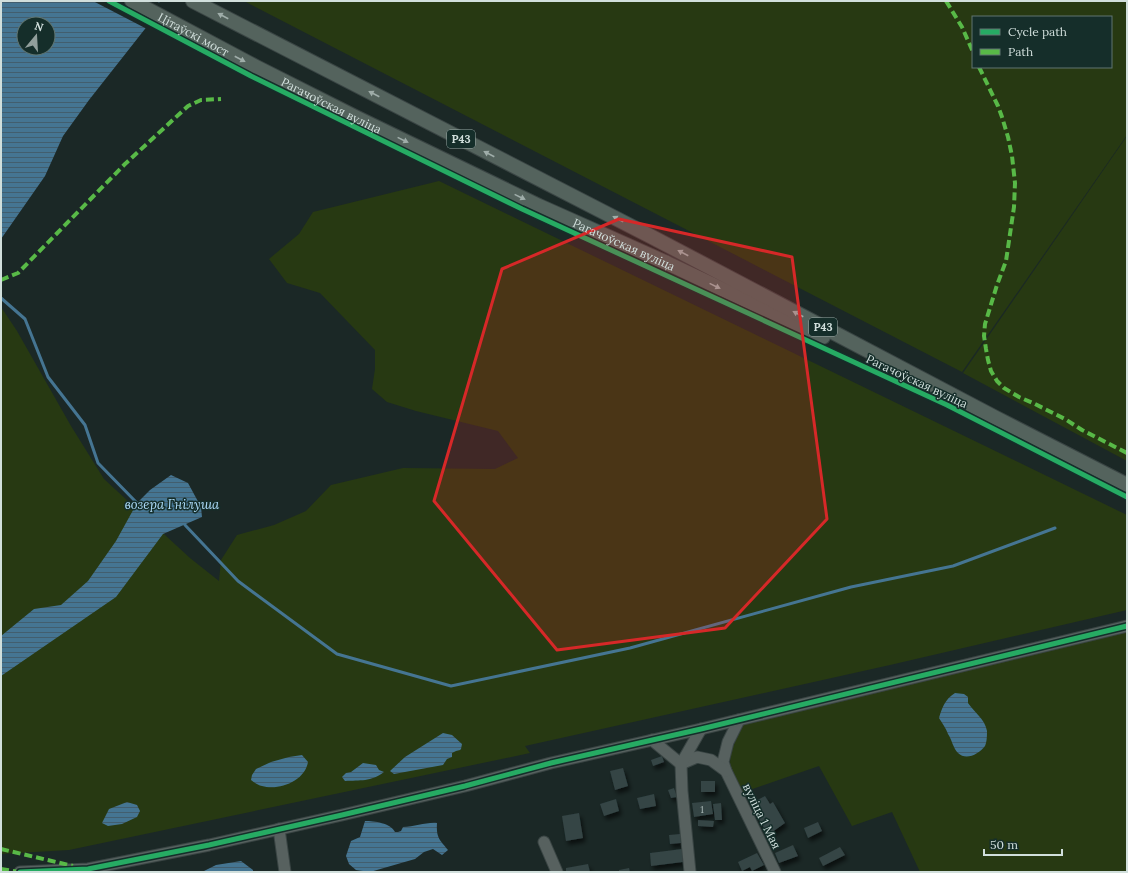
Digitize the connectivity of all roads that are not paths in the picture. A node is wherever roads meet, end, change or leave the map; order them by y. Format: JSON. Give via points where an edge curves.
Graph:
{"nodes":[{"id":1,"x":132,"y":1,"type":"edge"},
{"id":2,"x":193,"y":1,"type":"edge"},
{"id":3,"x":256,"y":67,"type":"joint"},
{"id":4,"x":994,"y":417,"type":"junction"},
{"id":5,"x":1127,"y":485,"type":"edge"},
{"id":6,"x":1127,"y":626,"type":"edge"},
{"id":7,"x":739,"y":720,"type":"junction"},
{"id":8,"x":701,"y":729,"type":"junction"},
{"id":9,"x":652,"y":740,"type":"junction"},
{"id":10,"x":681,"y":764,"type":"junction"},
{"id":11,"x":726,"y":771,"type":"junction"},
{"id":12,"x":279,"y":829,"type":"junction"},
{"id":13,"x":544,"y":842,"type":"dead end"},
{"id":14,"x":89,"y":871,"type":"edge"},
{"id":15,"x":20,"y":872,"type":"edge"},
{"id":16,"x":286,"y":872,"type":"edge"},
{"id":17,"x":557,"y":872,"type":"edge"},
{"id":18,"x":690,"y":872,"type":"edge"},
{"id":19,"x":775,"y":872,"type":"edge"}],
"edges":[{"from":1,"to":3,"type":"main road","name":"Цітаўскі мост","number":"Р43","one_way":true},
{"from":4,"to":2,"type":"main road","name":"Рагачоўская вуліца","number":"Р43","one_way":true},
{"from":3,"to":4,"type":"main road","name":"Рагачоўская вуліца","number":"Р43","one_way":true,"via":[[539,206],[667,263]]},
{"from":4,"to":5,"type":"main road","name":"Рагачоўская вуліца","number":"Р43"},
{"from":6,"to":7,"type":"street"},
{"from":7,"to":8,"type":"street"},
{"from":7,"to":11,"type":"street","name":"вуліца 1 Мая","via":[[728,742],[723,762]]},
{"from":8,"to":9,"type":"street"},
{"from":8,"to":10,"type":"street"},
{"from":9,"to":10,"type":"street"},
{"from":9,"to":12,"type":"street"},
{"from":10,"to":11,"type":"street","name":"вуліца 1 Мая","via":[[697,757],[711,760]]},
{"from":10,"to":18,"type":"street"},
{"from":11,"to":19,"type":"street","name":"вуліца 1 Мая"},
{"from":12,"to":14,"type":"street"},
{"from":12,"to":16,"type":"street"},
{"from":13,"to":17,"type":"street"},
{"from":14,"to":15,"type":"street"}]}
